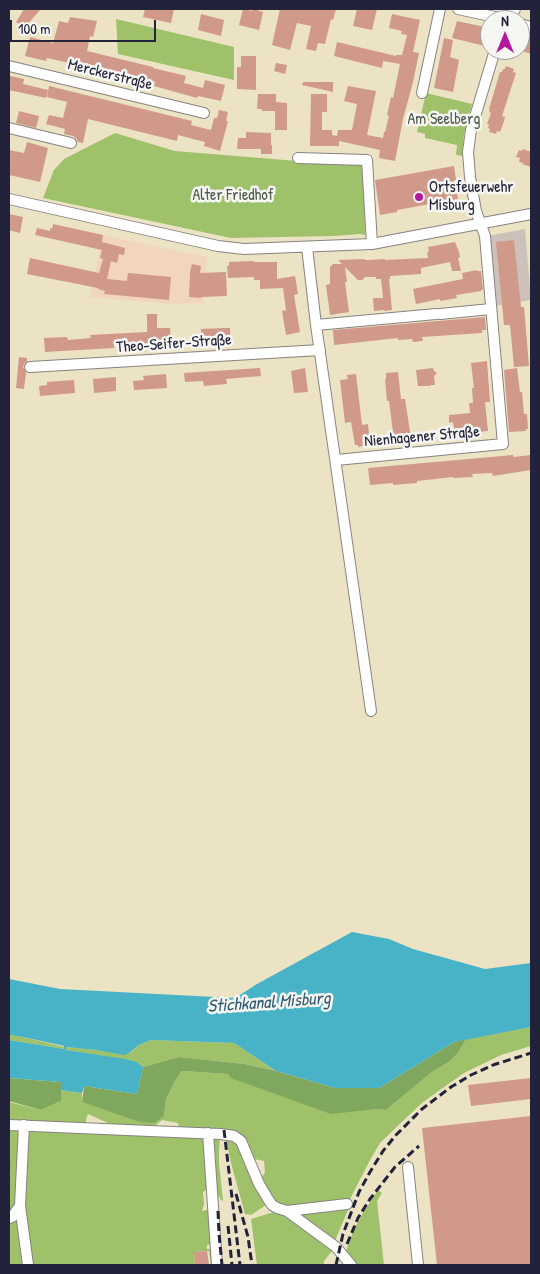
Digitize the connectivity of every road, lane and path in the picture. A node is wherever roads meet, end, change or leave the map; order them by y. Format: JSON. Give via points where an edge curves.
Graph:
{"nodes":[{"id":1,"x":440,"y":9,"type":"edge"},
{"id":2,"x":458,"y":9,"type":"edge"},
{"id":3,"x":480,"y":14,"type":"edge"},
{"id":4,"x":492,"y":60,"type":"edge"},
{"id":5,"x":9,"y":66,"type":"edge"},
{"id":6,"x":422,"y":93,"type":"dead end"},
{"id":7,"x":204,"y":113,"type":"dead end"},
{"id":8,"x":9,"y":128,"type":"edge"},
{"id":9,"x":71,"y":143,"type":"dead end"},
{"id":10,"x":298,"y":158,"type":"dead end"},
{"id":11,"x":9,"y":199,"type":"edge"},
{"id":12,"x":531,"y":214,"type":"edge"},
{"id":13,"x":480,"y":224,"type":"junction"},
{"id":14,"x":372,"y":244,"type":"junction"},
{"id":15,"x":307,"y":247,"type":"junction"},
{"id":16,"x":492,"y":310,"type":"junction"},
{"id":17,"x":316,"y":324,"type":"junction"},
{"id":18,"x":320,"y":350,"type":"junction"},
{"id":19,"x":30,"y":368,"type":"dead end"},
{"id":20,"x":336,"y":460,"type":"junction"},
{"id":21,"x":371,"y":711,"type":"dead end"},
{"id":22,"x":9,"y":1125,"type":"edge"},
{"id":23,"x":24,"y":1125,"type":"junction"},
{"id":24,"x":208,"y":1133,"type":"junction"},
{"id":25,"x":408,"y":1167,"type":"dead end"},
{"id":26,"x":347,"y":1204,"type":"dead end"},
{"id":27,"x":20,"y":1206,"type":"junction"},
{"id":28,"x":287,"y":1211,"type":"junction"},
{"id":29,"x":9,"y":1218,"type":"edge"},
{"id":30,"x":28,"y":1265,"type":"edge"},
{"id":31,"x":217,"y":1265,"type":"edge"},
{"id":32,"x":351,"y":1265,"type":"edge"},
{"id":33,"x":418,"y":1265,"type":"edge"}],
"edges":[{"from":1,"to":6,"type":"street"},
{"from":2,"to":3,"type":"street"},
{"from":4,"to":13,"type":"street","name":"Nienhagener Straße","via":[[471,130],[468,152]]},
{"from":5,"to":7,"type":"street","name":"Merckerstraße"},
{"from":8,"to":9,"type":"street"},
{"from":10,"to":14,"type":"street","via":[[367,160]]},
{"from":11,"to":15,"type":"street","via":[[218,246]]},
{"from":12,"to":13,"type":"street"},
{"from":13,"to":14,"type":"street"},
{"from":13,"to":16,"type":"street","name":"Nienhagener Straße","via":[[485,236]]},
{"from":14,"to":15,"type":"street"},
{"from":15,"to":17,"type":"street"},
{"from":16,"to":17,"type":"street"},
{"from":16,"to":20,"type":"street","name":"Nienhagener Straße","via":[[503,444]]},
{"from":17,"to":18,"type":"street"},
{"from":18,"to":19,"type":"street","name":"Theo-Seifer-Straße"},
{"from":18,"to":20,"type":"street"},
{"from":20,"to":21,"type":"street"},
{"from":22,"to":23,"type":"street"},
{"from":23,"to":24,"type":"street"},
{"from":23,"to":27,"type":"street"},
{"from":24,"to":28,"type":"street","via":[[234,1136],[241,1141],[268,1199],[277,1208]]},
{"from":24,"to":31,"type":"street"},
{"from":25,"to":33,"type":"street"},
{"from":26,"to":28,"type":"street"},
{"from":27,"to":29,"type":"street"},
{"from":27,"to":30,"type":"street"},
{"from":28,"to":32,"type":"street","via":[[336,1247]]}]}
